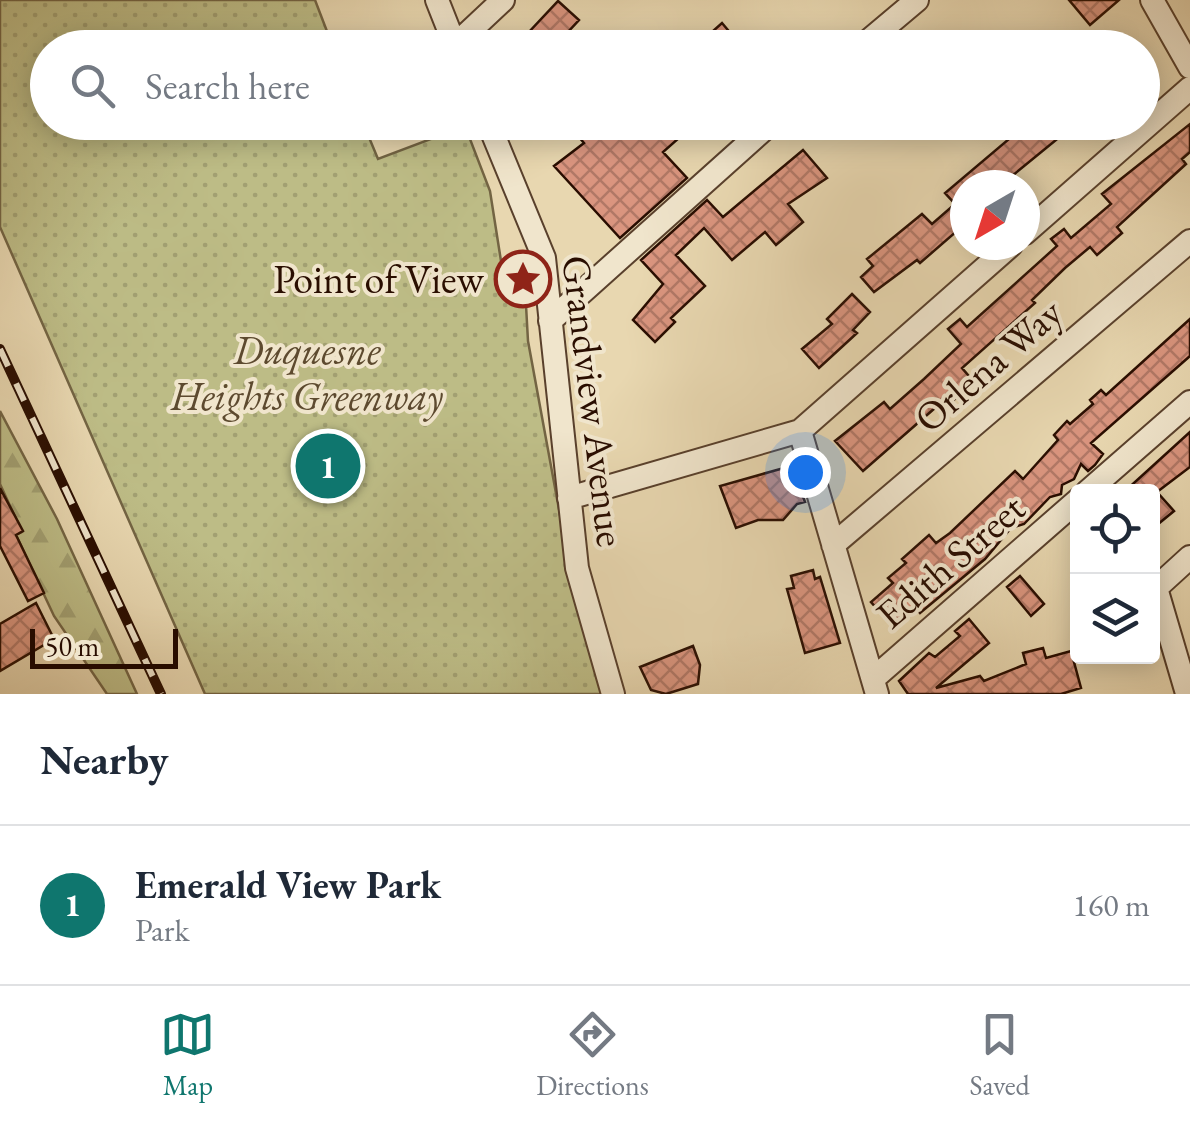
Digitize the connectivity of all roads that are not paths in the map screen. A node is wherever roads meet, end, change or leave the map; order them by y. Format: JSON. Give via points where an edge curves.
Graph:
{"nodes":[{"id":1,"x":438,"y":0,"type":"edge"},
{"id":2,"x":504,"y":0,"type":"edge"},
{"id":3,"x":916,"y":0,"type":"edge"},
{"id":4,"x":1152,"y":0,"type":"edge"},
{"id":5,"x":450,"y":30,"type":"edge"},
{"id":6,"x":473,"y":30,"type":"edge"},
{"id":7,"x":881,"y":30,"type":"edge"},
{"id":8,"x":1190,"y":67,"type":"edge"},
{"id":9,"x":1190,"y":88,"type":"edge"},
{"id":10,"x":1160,"y":114,"type":"edge"},
{"id":11,"x":495,"y":140,"type":"edge"},
{"id":12,"x":752,"y":140,"type":"edge"},
{"id":13,"x":1131,"y":140,"type":"edge"},
{"id":14,"x":1040,"y":220,"type":"edge"},
{"id":15,"x":1190,"y":241,"type":"edge"},
{"id":16,"x":995,"y":260,"type":"edge"},
{"id":17,"x":550,"y":320,"type":"junction"},
{"id":18,"x":1190,"y":402,"type":"edge"},
{"id":19,"x":800,"y":430,"type":"junction"},
{"id":20,"x":1097,"y":484,"type":"edge"},
{"id":21,"x":568,"y":498,"type":"junction"},
{"id":22,"x":1070,"y":507,"type":"edge"},
{"id":23,"x":833,"y":545,"type":"junction"},
{"id":24,"x":1190,"y":557,"type":"edge"},
{"id":25,"x":875,"y":687,"type":"edge"},
{"id":26,"x":1183,"y":691,"type":"edge"},
{"id":27,"x":613,"y":694,"type":"edge"}],
"edges":[{"from":1,"to":5,"type":"street"},
{"from":2,"to":6,"type":"street"},
{"from":3,"to":7,"type":"street"},
{"from":4,"to":8,"type":"street"},
{"from":9,"to":10,"type":"street"},
{"from":11,"to":17,"type":"street","name":"Grandview Avenue","via":[[544,258]]},
{"from":12,"to":17,"type":"street"},
{"from":13,"to":14,"type":"street"},
{"from":15,"to":23,"type":"street","name":"Orlena Way"},
{"from":16,"to":19,"type":"street"},
{"from":17,"to":21,"type":"street","name":"Grandview Avenue"},
{"from":18,"to":20,"type":"street"},
{"from":19,"to":21,"type":"street"},
{"from":19,"to":23,"type":"street"},
{"from":21,"to":27,"type":"street","name":"Grandview Avenue","via":[[576,568]]},
{"from":22,"to":25,"type":"street","name":"Edith Street"},
{"from":23,"to":25,"type":"street"},
{"from":24,"to":26,"type":"street","via":[[1156,588]]}]}
